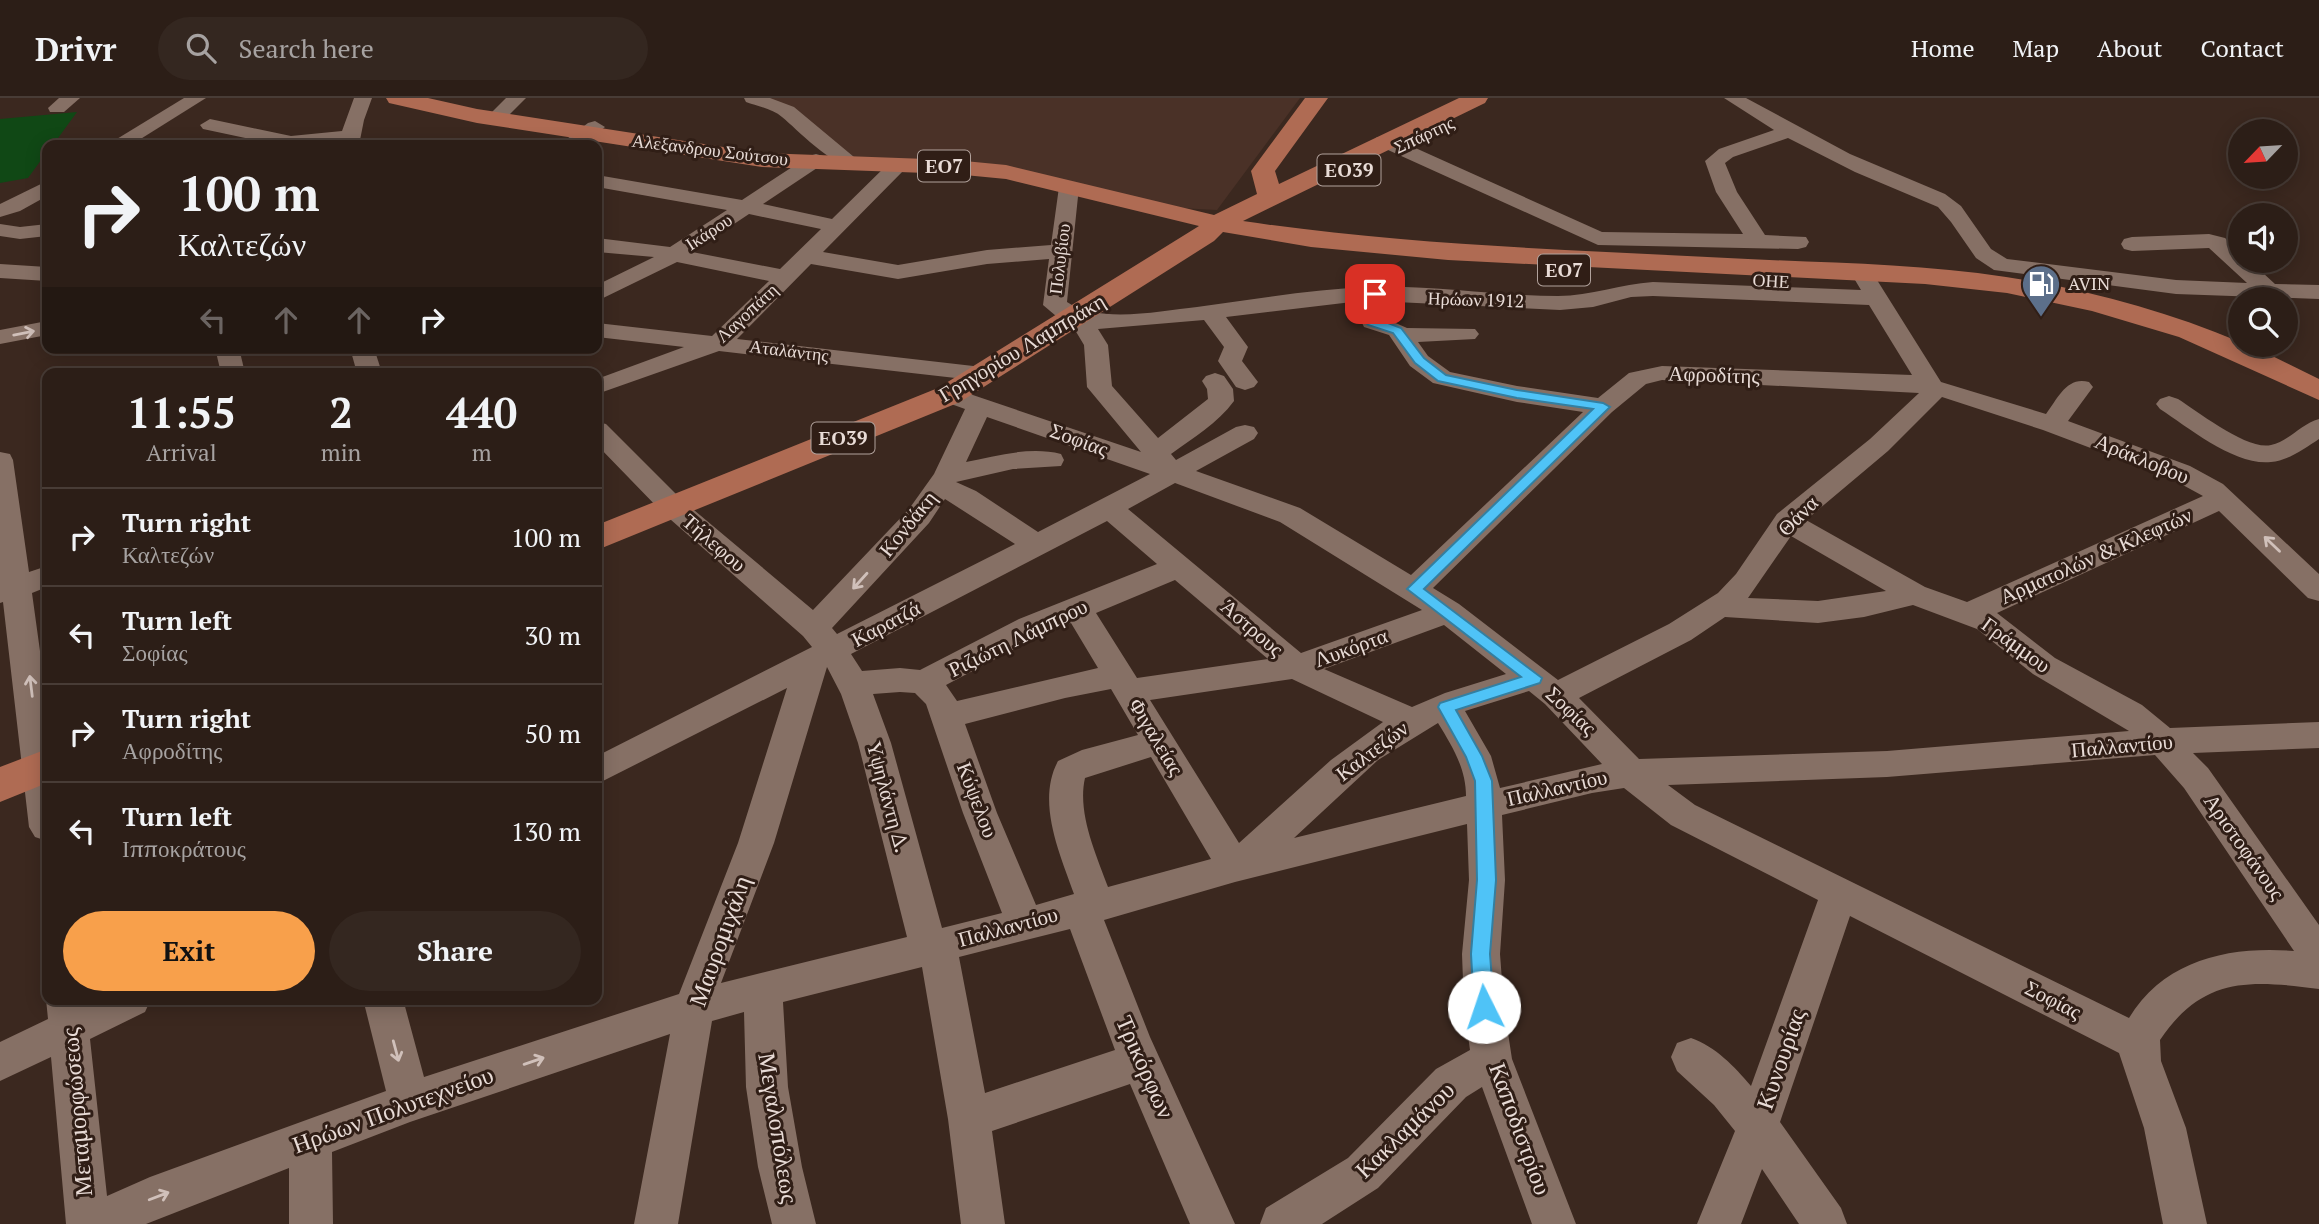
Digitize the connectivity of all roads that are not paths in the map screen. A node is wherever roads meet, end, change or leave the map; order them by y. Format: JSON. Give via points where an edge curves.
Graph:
{"nodes":[{"id":1,"x":197,"y":98,"type":"edge"},
{"id":2,"x":363,"y":98,"type":"edge"},
{"id":3,"x":397,"y":98,"type":"edge"},
{"id":4,"x":433,"y":98,"type":"edge"},
{"id":5,"x":753,"y":98,"type":"edge"},
{"id":6,"x":1317,"y":98,"type":"edge"},
{"id":7,"x":1477,"y":98,"type":"edge"},
{"id":8,"x":1502,"y":98,"type":"edge"},
{"id":9,"x":1733,"y":98,"type":"edge"},
{"id":10,"x":509,"y":105,"type":"edge"},
{"id":11,"x":167,"y":115,"type":"junction"},
{"id":12,"x":212,"y":119,"type":"junction"},
{"id":13,"x":1789,"y":131,"type":"junction"},
{"id":14,"x":583,"y":135,"type":"edge"},
{"id":15,"x":125,"y":140,"type":"edge"},
{"id":16,"x":206,"y":140,"type":"edge"},
{"id":17,"x":284,"y":140,"type":"edge"},
{"id":18,"x":349,"y":140,"type":"edge"},
{"id":19,"x":1391,"y":144,"type":"junction"},
{"id":20,"x":816,"y":160,"type":"junction"},
{"id":21,"x":1270,"y":161,"type":"junction"},
{"id":22,"x":849,"y":162,"type":"junction"},
{"id":23,"x":899,"y":164,"type":"junction"},
{"id":24,"x":602,"y":182,"type":"edge"},
{"id":25,"x":1307,"y":185,"type":"junction"},
{"id":26,"x":1069,"y":187,"type":"junction"},
{"id":27,"x":42,"y":194,"type":"edge"},
{"id":28,"x":42,"y":195,"type":"edge"},
{"id":29,"x":1270,"y":197,"type":"junction"},
{"id":30,"x":747,"y":207,"type":"junction"},
{"id":31,"x":0,"y":211,"type":"edge"},
{"id":32,"x":835,"y":226,"type":"junction"},
{"id":33,"x":1218,"y":228,"type":"junction"},
{"id":34,"x":7,"y":230,"type":"edge"},
{"id":35,"x":42,"y":230,"type":"edge"},
{"id":36,"x":1311,"y":240,"type":"junction"},
{"id":37,"x":1759,"y":242,"type":"junction"},
{"id":38,"x":1797,"y":242,"type":"dead end"},
{"id":39,"x":2132,"y":244,"type":"dead end"},
{"id":40,"x":602,"y":245,"type":"edge"},
{"id":41,"x":1060,"y":251,"type":"junction"},
{"id":42,"x":674,"y":255,"type":"junction"},
{"id":43,"x":805,"y":256,"type":"junction"},
{"id":44,"x":0,"y":271,"type":"edge"},
{"id":45,"x":42,"y":274,"type":"edge"},
{"id":46,"x":785,"y":277,"type":"junction"},
{"id":47,"x":1869,"y":286,"type":"junction"},
{"id":48,"x":2265,"y":287,"type":"edge"},
{"id":49,"x":2228,"y":290,"type":"edge"},
{"id":50,"x":602,"y":291,"type":"edge"},
{"id":51,"x":2298,"y":292,"type":"edge"},
{"id":52,"x":2319,"y":292,"type":"edge"},
{"id":53,"x":1361,"y":295,"type":"junction"},
{"id":54,"x":1210,"y":312,"type":"junction"},
{"id":55,"x":1077,"y":315,"type":"junction"},
{"id":56,"x":42,"y":329,"type":"edge"},
{"id":57,"x":602,"y":331,"type":"edge"},
{"id":58,"x":1467,"y":334,"type":"dead end"},
{"id":59,"x":1402,"y":335,"type":"junction"},
{"id":60,"x":0,"y":338,"type":"edge"},
{"id":61,"x":719,"y":343,"type":"junction"},
{"id":62,"x":1215,"y":381,"type":"dead end"},
{"id":63,"x":1245,"y":382,"type":"dead end"},
{"id":64,"x":602,"y":385,"type":"edge"},
{"id":65,"x":1931,"y":386,"type":"junction"},
{"id":66,"x":2080,"y":387,"type":"dead end"},
{"id":67,"x":981,"y":390,"type":"junction"},
{"id":68,"x":2319,"y":391,"type":"edge"},
{"id":69,"x":2169,"y":404,"type":"dead end"},
{"id":70,"x":1603,"y":407,"type":"junction"},
{"id":71,"x":2319,"y":407,"type":"edge"},
{"id":72,"x":2052,"y":424,"type":"junction"},
{"id":73,"x":2319,"y":427,"type":"edge"},
{"id":74,"x":1245,"y":433,"type":"dead end"},
{"id":75,"x":602,"y":435,"type":"edge"},
{"id":76,"x":0,"y":460,"type":"edge"},
{"id":77,"x":1051,"y":460,"type":"dead end"},
{"id":78,"x":1165,"y":463,"type":"junction"},
{"id":79,"x":944,"y":480,"type":"junction"},
{"id":80,"x":2224,"y":498,"type":"junction"},
{"id":81,"x":672,"y":506,"type":"junction"},
{"id":82,"x":1110,"y":508,"type":"junction"},
{"id":83,"x":1787,"y":521,"type":"junction"},
{"id":84,"x":602,"y":536,"type":"edge"},
{"id":85,"x":1037,"y":545,"type":"junction"},
{"id":86,"x":1179,"y":566,"type":"junction"},
{"id":87,"x":42,"y":578,"type":"edge"},
{"id":88,"x":9,"y":589,"type":"edge"},
{"id":89,"x":1414,"y":589,"type":"junction"},
{"id":90,"x":2319,"y":591,"type":"edge"},
{"id":91,"x":1914,"y":594,"type":"junction"},
{"id":92,"x":1720,"y":606,"type":"junction"},
{"id":93,"x":1077,"y":607,"type":"junction"},
{"id":94,"x":1448,"y":612,"type":"junction"},
{"id":95,"x":1969,"y":613,"type":"junction"},
{"id":96,"x":820,"y":648,"type":"junction"},
{"id":97,"x":1297,"y":667,"type":"junction"},
{"id":98,"x":924,"y":682,"type":"junction"},
{"id":99,"x":852,"y":684,"type":"junction"},
{"id":100,"x":1124,"y":684,"type":"junction"},
{"id":101,"x":1545,"y":687,"type":"junction"},
{"id":102,"x":1429,"y":714,"type":"junction"},
{"id":103,"x":946,"y":716,"type":"junction"},
{"id":104,"x":2319,"y":735,"type":"edge"},
{"id":105,"x":2165,"y":741,"type":"junction"},
{"id":106,"x":1159,"y":742,"type":"junction"},
{"id":107,"x":42,"y":757,"type":"edge"},
{"id":108,"x":42,"y":768,"type":"edge"},
{"id":109,"x":602,"y":768,"type":"edge"},
{"id":110,"x":1632,"y":773,"type":"junction"},
{"id":111,"x":0,"y":785,"type":"edge"},
{"id":112,"x":1486,"y":804,"type":"junction"},
{"id":113,"x":1235,"y":867,"type":"junction"},
{"id":114,"x":1839,"y":893,"type":"junction"},
{"id":115,"x":1089,"y":906,"type":"junction"},
{"id":116,"x":1025,"y":923,"type":"junction"},
{"id":117,"x":933,"y":947,"type":"junction"},
{"id":118,"x":2319,"y":956,"type":"edge"},
{"id":119,"x":2319,"y":972,"type":"edge"},
{"id":120,"x":763,"y":989,"type":"junction"},
{"id":121,"x":106,"y":1005,"type":"edge"},
{"id":122,"x":385,"y":1005,"type":"edge"},
{"id":123,"x":695,"y":1007,"type":"junction"},
{"id":124,"x":68,"y":1014,"type":"edge"},
{"id":125,"x":2139,"y":1043,"type":"junction"},
{"id":126,"x":1691,"y":1058,"type":"dead end"},
{"id":127,"x":1492,"y":1059,"type":"junction"},
{"id":128,"x":1141,"y":1061,"type":"junction"},
{"id":129,"x":0,"y":1062,"type":"edge"},
{"id":130,"x":410,"y":1102,"type":"junction"},
{"id":131,"x":971,"y":1118,"type":"junction"},
{"id":132,"x":1757,"y":1129,"type":"junction"},
{"id":133,"x":311,"y":1139,"type":"junction"},
{"id":134,"x":88,"y":1224,"type":"edge"},
{"id":135,"x":96,"y":1224,"type":"edge"},
{"id":136,"x":311,"y":1224,"type":"edge"},
{"id":137,"x":656,"y":1224,"type":"edge"},
{"id":138,"x":794,"y":1224,"type":"edge"},
{"id":139,"x":983,"y":1224,"type":"edge"},
{"id":140,"x":1213,"y":1224,"type":"edge"},
{"id":141,"x":1282,"y":1224,"type":"edge"},
{"id":142,"x":1555,"y":1224,"type":"edge"},
{"id":143,"x":1719,"y":1224,"type":"edge"},
{"id":144,"x":1825,"y":1224,"type":"edge"},
{"id":145,"x":2185,"y":1224,"type":"edge"}],
"edges":[{"from":1,"to":11,"type":"street"},
{"from":2,"to":18,"type":"street"},
{"from":3,"to":14,"type":"main road","name":"Αλεξανδρου Σούτσου","number":"ΕΟ7"},
{"from":4,"to":10,"type":"main road","name":"Αλεξανδρου Σούτσου","number":"ΕΟ7"},
{"from":5,"to":22,"type":"street","via":[[787,111]]},
{"from":6,"to":21,"type":"main road"},
{"from":7,"to":19,"type":"main road","name":"Σπάρτης","number":"ΕΟ39"},
{"from":8,"to":19,"type":"main road","name":"Σπάρτης","number":"ΕΟ39"},
{"from":9,"to":13,"type":"street"},
{"from":10,"to":14,"type":"main road","name":"Αλεξανδρου Σούτσου","number":"ΕΟ7"},
{"from":11,"to":12,"type":"street"},
{"from":11,"to":15,"type":"street"},
{"from":12,"to":16,"type":"street"},
{"from":12,"to":17,"type":"street"},
{"from":13,"to":37,"type":"street","via":[[1715,161],[1736,207]]},
{"from":13,"to":49,"type":"street","via":[[1944,202],[1981,253],[2002,265]]},
{"from":14,"to":20,"type":"main road","name":"Αλεξανδρου Σούτσου","number":"ΕΟ7","via":[[762,160]]},
{"from":19,"to":25,"type":"main road","name":"Σπάρτης","number":"ΕΟ39"},
{"from":19,"to":37,"type":"street","via":[[1598,238]]},
{"from":20,"to":22,"type":"main road","name":"Αλεξανδρου Σούτσου","number":"ΕΟ7"},
{"from":20,"to":30,"type":"street","name":"Ικάρου"},
{"from":21,"to":25,"type":"main road"},
{"from":21,"to":29,"type":"main road","via":[[1263,176]]},
{"from":22,"to":23,"type":"main road","name":"Αλεξανδρου Σούτσου","number":"ΕΟ7"},
{"from":23,"to":26,"type":"main road","name":"Αλεξανδρου Σούτσου","number":"ΕΟ7","via":[[1006,172]]},
{"from":23,"to":32,"type":"street","name":"Λαγοπάτη"},
{"from":24,"to":30,"type":"street"},
{"from":25,"to":29,"type":"main road","name":"Σπάρτης","number":"ΕΟ39"},
{"from":25,"to":33,"type":"main road","name":"Σπάρτης","number":"ΕΟ39"},
{"from":25,"to":36,"type":"main road","via":[[1286,215],[1292,226]]},
{"from":26,"to":33,"type":"main road","name":"Αλεξανδρου Σούτσου","number":"ΕΟ7"},
{"from":26,"to":41,"type":"street","name":"Πολυβίου"},
{"from":27,"to":31,"type":"street"},
{"from":28,"to":34,"type":"street"},
{"from":29,"to":33,"type":"main road","name":"Σπάρτης","number":"ΕΟ39"},
{"from":30,"to":32,"type":"street"},
{"from":30,"to":42,"type":"street","name":"Ικάρου"},
{"from":32,"to":43,"type":"street","name":"Λαγοπάτη"},
{"from":33,"to":36,"type":"main road","name":"ΟΗΕ","number":"ΕΟ7"},
{"from":33,"to":47,"type":"main road","name":"ΟΗΕ","number":"ΕΟ7","via":[[1310,252],[1447,264]]},
{"from":33,"to":55,"type":"main road","name":"Γρηγορίου Λαμπράκη","number":"ΕΟ39"},
{"from":34,"to":35,"type":"street"},
{"from":36,"to":47,"type":"main road","name":"ΟΗΕ","number":"ΕΟ7"},
{"from":37,"to":38,"type":"street"},
{"from":39,"to":48,"type":"street","via":[[2217,243]]},
{"from":40,"to":42,"type":"street"},
{"from":41,"to":43,"type":"street","via":[[898,272]]},
{"from":41,"to":55,"type":"street","name":"Πολυβίου","via":[[1055,305]]},
{"from":42,"to":46,"type":"street"},
{"from":42,"to":50,"type":"street","name":"Ικάρου"},
{"from":43,"to":46,"type":"street","name":"Λαγοπάτη"},
{"from":44,"to":45,"type":"street"},
{"from":46,"to":61,"type":"street","name":"Λαγοπάτη"},
{"from":47,"to":53,"type":"street","name":"Ηρώων 1912","via":[[1630,290],[1560,303]]},
{"from":47,"to":65,"type":"street"},
{"from":47,"to":68,"type":"main road","name":"ΟΗΕ","number":"ΕΟ7","via":[[1925,275],[2007,285],[2098,304],[2199,335]]},
{"from":47,"to":71,"type":"main road","name":"ΟΗΕ","number":"ΕΟ7","via":[[2011,298],[2093,315],[2197,349]]},
{"from":51,"to":52,"type":"street"},
{"from":53,"to":54,"type":"street","name":"Ηρώων 1912"},
{"from":53,"to":59,"type":"street","via":[[1373,322]]},
{"from":54,"to":55,"type":"street","name":"Ηρώων 1912","via":[[1096,323]]},
{"from":54,"to":63,"type":"street","via":[[1234,342],[1230,361]]},
{"from":55,"to":67,"type":"main road","name":"Γρηγορίου Λαμπράκη","number":"ΕΟ39"},
{"from":55,"to":78,"type":"street","via":[[1096,345],[1100,387]]},
{"from":60,"to":56,"type":"street","one_way":true},
{"from":57,"to":61,"type":"street","name":"Αταλάντης"},
{"from":58,"to":59,"type":"street"},
{"from":59,"to":70,"type":"street","via":[[1419,361],[1442,378]]},
{"from":61,"to":64,"type":"street","name":"Λαγοπάτη"},
{"from":61,"to":67,"type":"street","name":"Αταλάντης"},
{"from":62,"to":78,"type":"street","via":[[1221,401]]},
{"from":65,"to":70,"type":"street","name":"Αφροδίτης","via":[[1661,373],[1639,378]]},
{"from":65,"to":72,"type":"street","name":"Αράκλοβου"},
{"from":65,"to":83,"type":"street","name":"Θάνα","via":[[1932,394],[1909,417]]},
{"from":66,"to":72,"type":"street"},
{"from":67,"to":78,"type":"street","name":"Σοφίας"},
{"from":67,"to":79,"type":"street","name":"Κονδάκη"},
{"from":67,"to":81,"type":"main road","name":"Γρηγορίου Λαμπράκη","number":"ΕΟ39","via":[[949,395]]},
{"from":69,"to":73,"type":"street","via":[[2247,450],[2262,454],[2277,452]]},
{"from":70,"to":89,"type":"street","name":"Αφροδίτης"},
{"from":72,"to":80,"type":"street","name":"Αράκλοβου","via":[[2180,472]]},
{"from":74,"to":78,"type":"street"},
{"from":75,"to":81,"type":"street","name":"Τήλεφου"},
{"from":76,"to":88,"type":"street"},
{"from":77,"to":79,"type":"street","via":[[1013,461]]},
{"from":78,"to":82,"type":"street","name":"Καρατζά"},
{"from":78,"to":89,"type":"street","name":"Σοφίας","via":[[1290,515]]},
{"from":79,"to":85,"type":"street"},
{"from":79,"to":96,"type":"street","name":"Κονδάκη","one_way":true},
{"from":90,"to":80,"type":"street","name":"Αράκλοβου","one_way":true},
{"from":80,"to":95,"type":"street","name":"Αρματολών & Κλεφτών"},
{"from":81,"to":84,"type":"main road","name":"Γρηγορίου Λαμπράκη","number":"ΕΟ39"},
{"from":81,"to":96,"type":"street","name":"Τήλεφου"},
{"from":82,"to":85,"type":"street","name":"Καρατζά"},
{"from":82,"to":86,"type":"street","name":"Άστρους"},
{"from":83,"to":91,"type":"street","name":"Γράμμου"},
{"from":83,"to":92,"type":"street","name":"Θάνα","via":[[1746,580]]},
{"from":85,"to":96,"type":"street","name":"Καρατζά"},
{"from":86,"to":93,"type":"street","name":"Ριζιώτη Λάμπρου"},
{"from":86,"to":97,"type":"street","name":"Άστρους"},
{"from":87,"to":88,"type":"street"},
{"from":107,"to":88,"type":"street","one_way":true},
{"from":89,"to":94,"type":"street","name":"Σοφίας"},
{"from":91,"to":92,"type":"street","via":[[1840,612],[1788,613]]},
{"from":91,"to":95,"type":"street","name":"Γράμμου"},
{"from":92,"to":101,"type":"street","name":"Θάνα","via":[[1680,632]]},
{"from":93,"to":98,"type":"street","name":"Ριζιώτη Λάμπρου"},
{"from":93,"to":100,"type":"street","name":"Φιγαλείας"},
{"from":94,"to":97,"type":"street","name":"Λυκόρτα"},
{"from":94,"to":101,"type":"street","name":"Σοφίας"},
{"from":95,"to":105,"type":"street","name":"Γράμμου","via":[[1998,628],[2054,673],[2130,715]]},
{"from":96,"to":99,"type":"street","name":"Υψηλάντη Δ."},
{"from":96,"to":109,"type":"street","name":"Καρατζά"},
{"from":96,"to":123,"type":"street","name":"Μαυρομιχάλη","via":[[756,843]]},
{"from":97,"to":100,"type":"street","name":"Λυκόρτα"},
{"from":97,"to":102,"type":"street","name":"Άστρους","via":[[1312,677]]},
{"from":98,"to":99,"type":"street","name":"Ριζιώτη Λάμπρου"},
{"from":98,"to":103,"type":"street","name":"Κύψελου","via":[[940,698]]},
{"from":99,"to":117,"type":"street","name":"Υψηλάντη Δ.","via":[[873,739]]},
{"from":100,"to":103,"type":"street","name":"Λυκόρτα","via":[[1065,686]]},
{"from":100,"to":106,"type":"street","name":"Φιγαλείας"},
{"from":101,"to":102,"type":"street","name":"Καλτεζών"},
{"from":101,"to":110,"type":"street","name":"Σοφίας"},
{"from":102,"to":112,"type":"street","name":"Καποδιστρίου","via":[[1474,756]]},
{"from":102,"to":113,"type":"street","name":"Καλτεζών","via":[[1370,748]]},
{"from":103,"to":116,"type":"street","name":"Κύψελου"},
{"from":104,"to":105,"type":"street","name":"Παλλαντίου"},
{"from":105,"to":110,"type":"street","name":"Παλλαντίου","via":[[1886,764]]},
{"from":105,"to":118,"type":"street","name":"Αριστοφάνους","via":[[2196,778]]},
{"from":106,"to":113,"type":"street","name":"Φιγαλείας"},
{"from":106,"to":115,"type":"street","name":"Τρικόρφων","via":[[1070,770],[1068,809]]},
{"from":108,"to":111,"type":"main road"},
{"from":110,"to":112,"type":"street","name":"Παλλαντίου"},
{"from":110,"to":114,"type":"street","name":"Σοφίας","via":[[1683,815]]},
{"from":112,"to":113,"type":"street","name":"Παλλαντίου"},
{"from":112,"to":127,"type":"street","name":"Καποδιστρίου","via":[[1487,880],[1480,954]]},
{"from":113,"to":115,"type":"street","name":"Παλλαντίου"},
{"from":114,"to":125,"type":"street","name":"Σοφίας"},
{"from":114,"to":132,"type":"street","name":"Κυνουρίας"},
{"from":115,"to":116,"type":"street","name":"Παλλαντίου"},
{"from":115,"to":128,"type":"street","name":"Τρικόρφων","via":[[1109,984]]},
{"from":116,"to":117,"type":"street","name":"Παλλαντίου"},
{"from":117,"to":120,"type":"street","name":"Παλλαντίου"},
{"from":117,"to":131,"type":"street","name":"Υψηλάντη Δ."},
{"from":119,"to":125,"type":"street","via":[[2231,967],[2200,976],[2167,1000]]},
{"from":120,"to":123,"type":"street","name":"Παλλαντίου"},
{"from":120,"to":138,"type":"street","name":"Μεγαλοπόλεως","via":[[767,1087]]},
{"from":121,"to":124,"type":"street"},
{"from":122,"to":130,"type":"street","one_way":true},
{"from":130,"to":123,"type":"street","name":"Ηρώων Πολυτεχνείου","one_way":true},
{"from":123,"to":137,"type":"street","name":"Μαυρομιχάλη"},
{"from":124,"to":129,"type":"street"},
{"from":124,"to":134,"type":"street","name":"Μεταμορφώσεως"},
{"from":125,"to":145,"type":"street","via":[[2161,1114]]},
{"from":126,"to":132,"type":"street","via":[[1716,1077]]},
{"from":127,"to":141,"type":"street","name":"Κακλαμάνου","via":[[1451,1083],[1363,1173]]},
{"from":127,"to":142,"type":"street","name":"Καποδιστρίου"},
{"from":128,"to":131,"type":"street"},
{"from":128,"to":140,"type":"street","name":"Τρικόρφων"},
{"from":130,"to":133,"type":"street","name":"Ηρώων Πολυτεχνείου"},
{"from":131,"to":139,"type":"street","name":"Υψηλάντη Δ."},
{"from":132,"to":143,"type":"street","name":"Κυνουρίας"},
{"from":132,"to":144,"type":"street"},
{"from":135,"to":133,"type":"street","name":"Ηρώων Πολυτεχνείου","one_way":true},
{"from":133,"to":136,"type":"street"}]}
